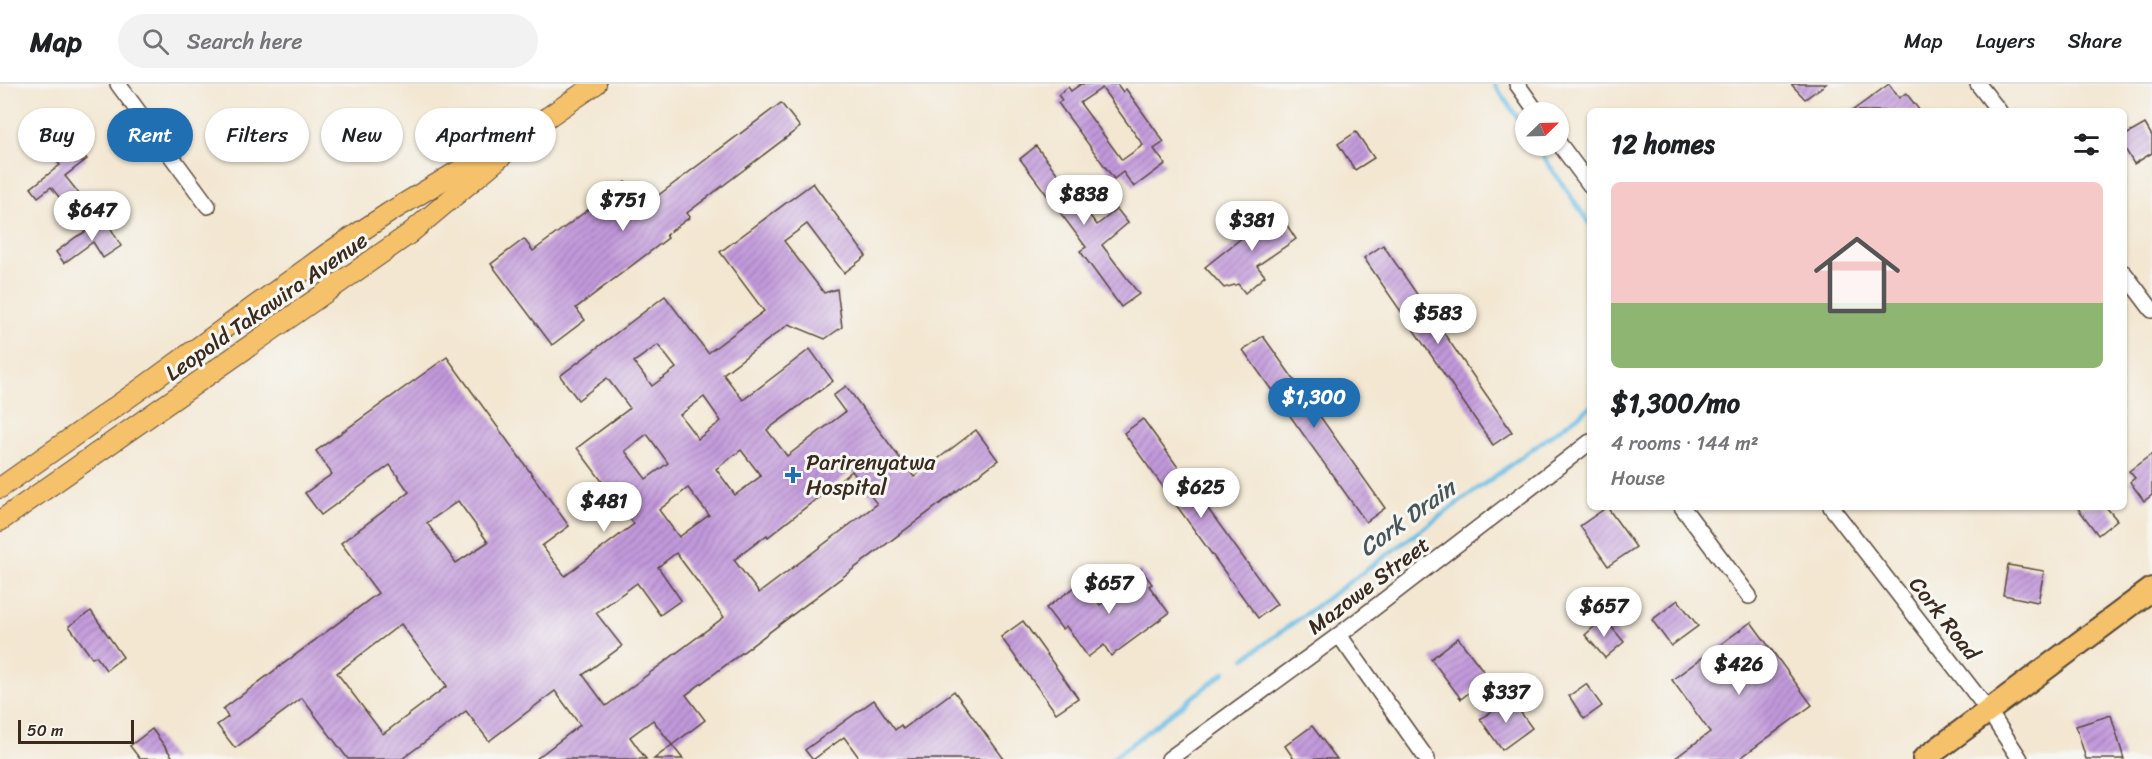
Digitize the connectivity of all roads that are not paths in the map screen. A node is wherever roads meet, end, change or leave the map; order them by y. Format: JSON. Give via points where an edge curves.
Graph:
{"nodes":[{"id":1,"x":118,"y":84,"type":"edge"},
{"id":2,"x":596,"y":84,"type":"edge"},
{"id":3,"x":1517,"y":84,"type":"edge"},
{"id":4,"x":1978,"y":84,"type":"edge"},
{"id":5,"x":1530,"y":102,"type":"edge"},
{"id":6,"x":1997,"y":108,"type":"edge"},
{"id":7,"x":556,"y":112,"type":"edge"},
{"id":8,"x":1568,"y":156,"type":"edge"},
{"id":9,"x":473,"y":162,"type":"edge"},
{"id":10,"x":494,"y":162,"type":"edge"},
{"id":11,"x":1587,"y":181,"type":"edge"},
{"id":12,"x":208,"y":206,"type":"dead end"},
{"id":13,"x":2127,"y":277,"type":"edge"},
{"id":14,"x":2152,"y":310,"type":"edge"},
{"id":15,"x":1587,"y":443,"type":"edge"},
{"id":16,"x":0,"y":488,"type":"edge"},
{"id":17,"x":1684,"y":510,"type":"edge"},
{"id":18,"x":1833,"y":510,"type":"edge"},
{"id":19,"x":0,"y":521,"type":"edge"},
{"id":20,"x":2152,"y":589,"type":"edge"},
{"id":21,"x":1749,"y":596,"type":"dead end"},
{"id":22,"x":1339,"y":635,"type":"junction"},
{"id":23,"x":1988,"y":710,"type":"junction"},
{"id":24,"x":1169,"y":759,"type":"edge"},
{"id":25,"x":1427,"y":759,"type":"edge"},
{"id":26,"x":1924,"y":759,"type":"edge"},
{"id":27,"x":2020,"y":759,"type":"edge"}],
"edges":[{"from":1,"to":12,"type":"street"},
{"from":2,"to":7,"type":"main road","name":"Leopold Takawira Avenue"},
{"from":3,"to":5,"type":"street"},
{"from":4,"to":6,"type":"street"},
{"from":8,"to":11,"type":"street"},
{"from":9,"to":16,"type":"main road","name":"Leopold Takawira Avenue","via":[[328,253]]},
{"from":10,"to":19,"type":"main road","name":"Leopold Takawira Avenue","via":[[400,241]]},
{"from":13,"to":14,"type":"street"},
{"from":15,"to":22,"type":"street","name":"Mazowe Street"},
{"from":17,"to":21,"type":"street"},
{"from":18,"to":23,"type":"street","name":"Cork Road"},
{"from":20,"to":23,"type":"highway"},
{"from":22,"to":24,"type":"street","name":"Mazowe Street"},
{"from":22,"to":25,"type":"street"},
{"from":23,"to":26,"type":"highway"},
{"from":23,"to":27,"type":"street","name":"Cork Road"}]}
